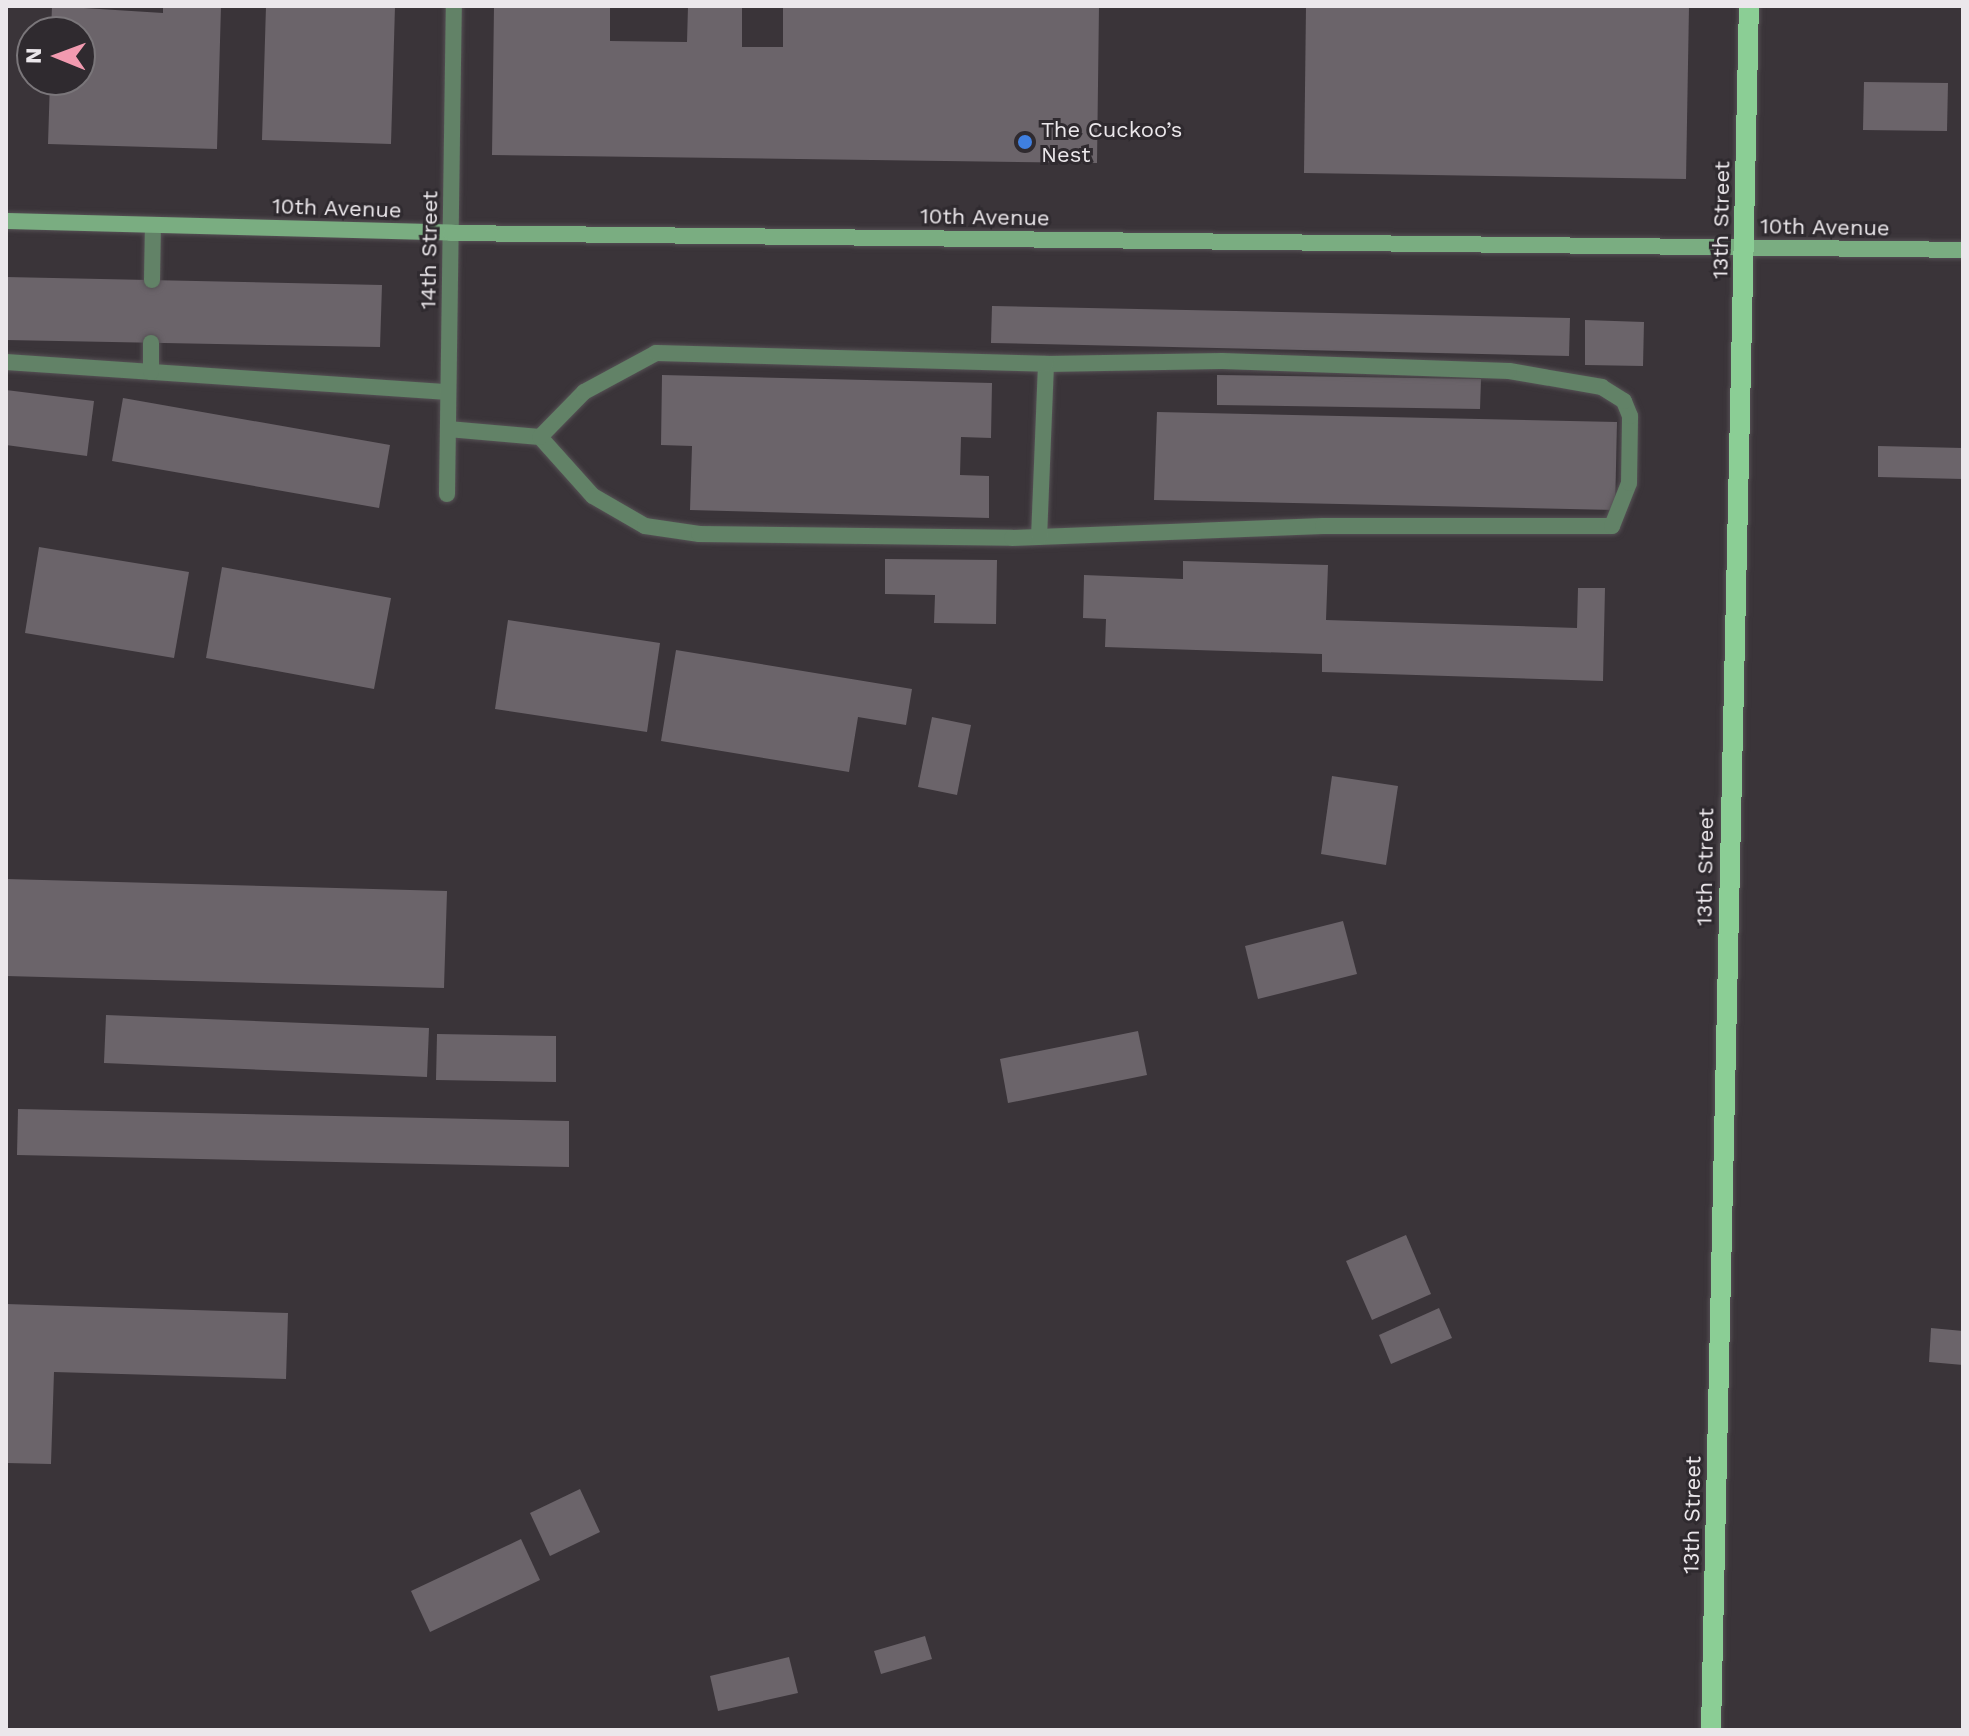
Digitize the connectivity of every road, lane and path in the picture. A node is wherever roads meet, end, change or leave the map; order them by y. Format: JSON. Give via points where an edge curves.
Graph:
{"nodes":[{"id":1,"x":454,"y":6,"type":"edge"},
{"id":2,"x":1749,"y":6,"type":"edge"},
{"id":3,"x":6,"y":221,"type":"edge"},
{"id":4,"x":153,"y":225,"type":"junction"},
{"id":5,"x":451,"y":233,"type":"junction"},
{"id":6,"x":1746,"y":248,"type":"junction"},
{"id":7,"x":1963,"y":250,"type":"edge"},
{"id":8,"x":152,"y":280,"type":"dead end"},
{"id":9,"x":151,"y":343,"type":"dead end"},
{"id":10,"x":6,"y":362,"type":"edge"},
{"id":11,"x":1046,"y":364,"type":"junction"},
{"id":12,"x":151,"y":372,"type":"junction"},
{"id":13,"x":448,"y":392,"type":"junction"},
{"id":14,"x":448,"y":429,"type":"junction"},
{"id":15,"x":540,"y":437,"type":"junction"},
{"id":16,"x":447,"y":494,"type":"dead end"},
{"id":17,"x":1039,"y":537,"type":"junction"},
{"id":18,"x":1711,"y":1730,"type":"edge"}],
"edges":[{"from":1,"to":5,"type":"street","name":"14th Street"},
{"from":2,"to":6,"type":"main road","name":"13th Street"},
{"from":3,"to":4,"type":"main road","name":"10th Avenue"},
{"from":4,"to":5,"type":"main road","name":"10th Avenue"},
{"from":4,"to":8,"type":"street"},
{"from":5,"to":6,"type":"main road","name":"10th Avenue"},
{"from":5,"to":13,"type":"street","name":"14th Street"},
{"from":6,"to":7,"type":"main road","name":"10th Avenue"},
{"from":6,"to":18,"type":"main road","name":"13th Street","via":[[1738,395]]},
{"from":9,"to":12,"type":"street"},
{"from":10,"to":12,"type":"street"},
{"from":11,"to":15,"type":"street","via":[[656,353],[584,392]]},
{"from":11,"to":17,"type":"street"},
{"from":11,"to":17,"type":"street","via":[[1403,364],[1509,371],[1602,387],[1624,401],[1630,416],[1629,483],[1622,516],[1612,526],[1596,530],[1323,526]]},
{"from":12,"to":13,"type":"street"},
{"from":13,"to":14,"type":"street","name":"14th Street"},
{"from":14,"to":15,"type":"street"},
{"from":14,"to":16,"type":"street","name":"14th Street"},
{"from":15,"to":17,"type":"street","via":[[593,496],[645,526],[699,534]]}]}
